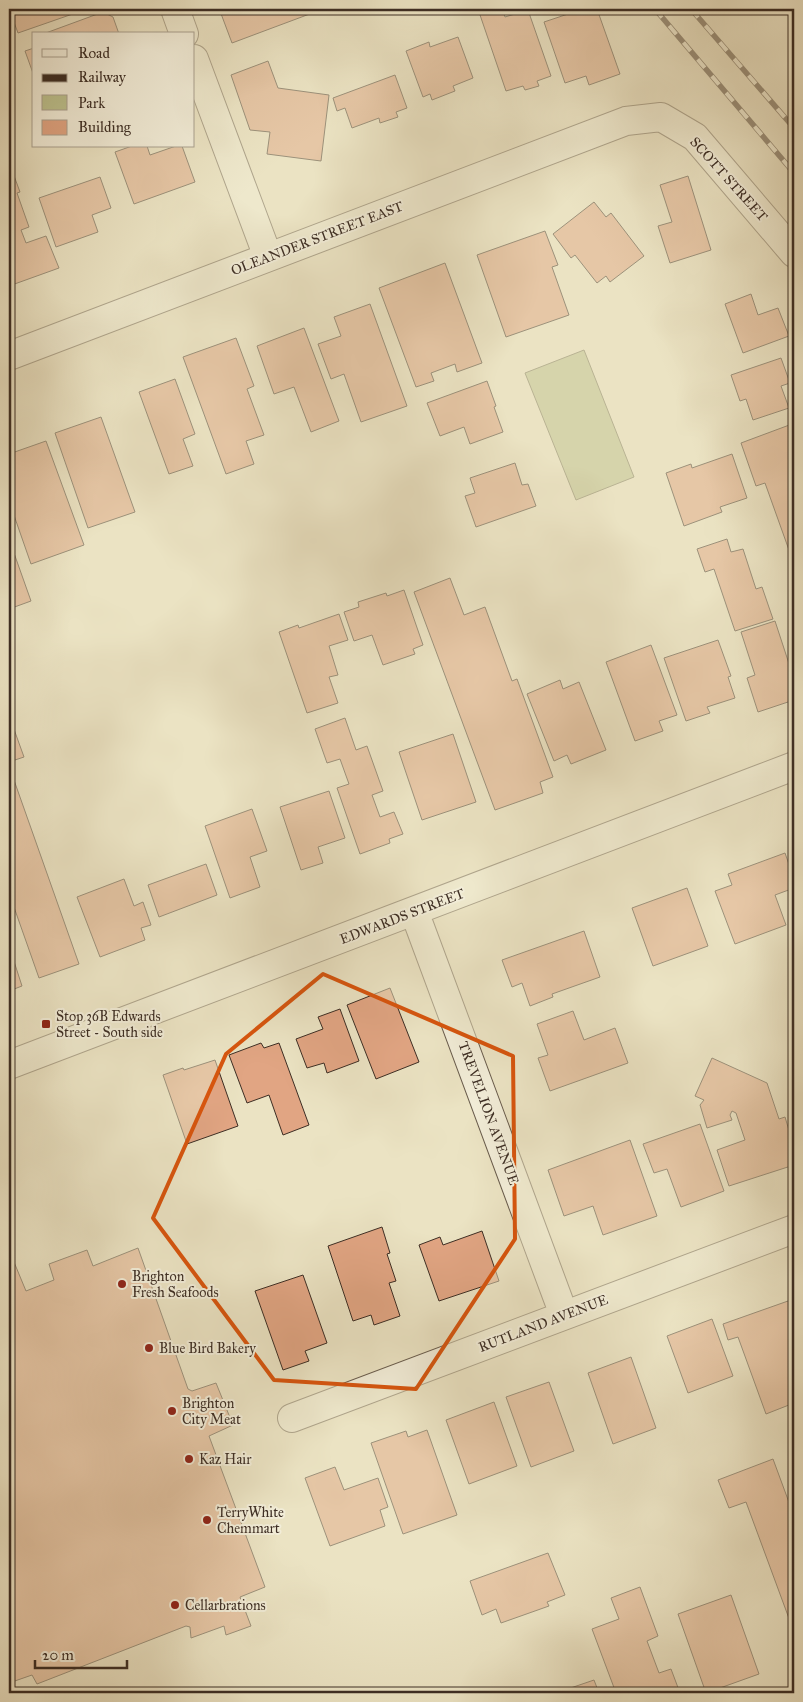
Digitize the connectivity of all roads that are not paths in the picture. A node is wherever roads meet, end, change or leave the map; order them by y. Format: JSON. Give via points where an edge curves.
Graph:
{"nodes":[{"id":1,"x":175,"y":9,"type":"edge"},
{"id":2,"x":183,"y":32,"type":"edge"},
{"id":3,"x":195,"y":62,"type":"edge"},
{"id":4,"x":626,"y":120,"type":"joint"},
{"id":5,"x":794,"y":253,"type":"edge"},
{"id":6,"x":268,"y":257,"type":"junction"},
{"id":7,"x":9,"y":356,"type":"edge"},
{"id":8,"x":794,"y":766,"type":"edge"},
{"id":9,"x":414,"y":911,"type":"junction"},
{"id":10,"x":9,"y":1066,"type":"edge"},
{"id":11,"x":794,"y":1229,"type":"edge"},
{"id":12,"x":564,"y":1315,"type":"junction"},
{"id":13,"x":292,"y":1418,"type":"dead end"}],
"edges":[{"from":1,"to":2,"type":"street"},
{"from":3,"to":6,"type":"street"},
{"from":4,"to":5,"type":"street","name":"SCOTT STREET","via":[[661,117],[695,137]]},
{"from":4,"to":6,"type":"street","name":"OLEANDER STREET EAST"},
{"from":6,"to":7,"type":"street","name":"OLEANDER STREET EAST"},
{"from":8,"to":9,"type":"street","name":"EDWARDS STREET"},
{"from":9,"to":10,"type":"street","name":"EDWARDS STREET"},
{"from":9,"to":12,"type":"street","name":"TREVELION AVENUE"},
{"from":11,"to":12,"type":"street","name":"RUTLAND AVENUE"},
{"from":12,"to":13,"type":"street","name":"RUTLAND AVENUE"}]}
